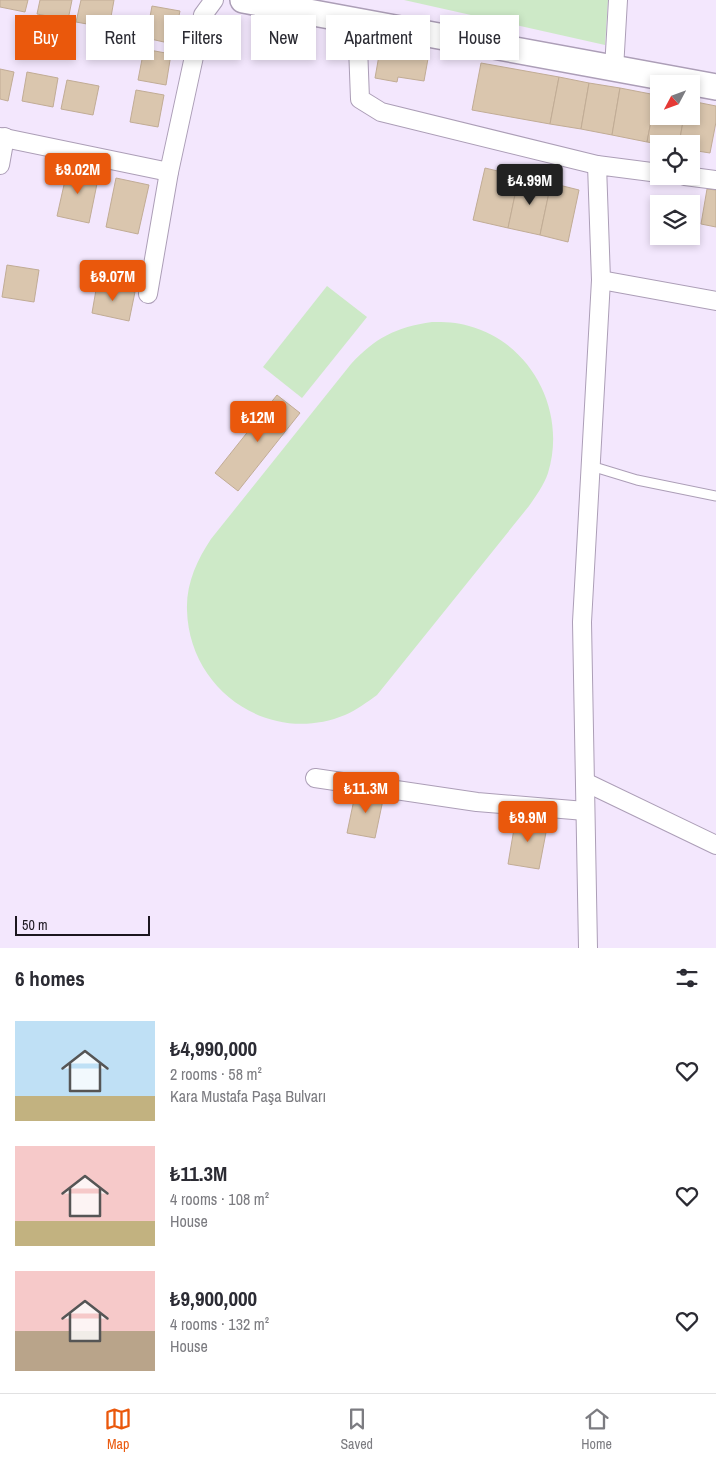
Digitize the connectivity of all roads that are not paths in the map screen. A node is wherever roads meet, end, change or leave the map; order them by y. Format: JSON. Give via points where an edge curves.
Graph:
{"nodes":[{"id":1,"x":214,"y":0,"type":"edge"},
{"id":2,"x":242,"y":0,"type":"edge"},
{"id":3,"x":618,"y":0,"type":"edge"},
{"id":4,"x":328,"y":15,"type":"edge"},
{"id":5,"x":430,"y":34,"type":"edge"},
{"id":6,"x":359,"y":60,"type":"edge"},
{"id":7,"x":614,"y":70,"type":"junction"},
{"id":8,"x":716,"y":87,"type":"edge"},
{"id":9,"x":2,"y":137,"type":"edge"},
{"id":10,"x":0,"y":164,"type":"edge"},
{"id":11,"x":597,"y":165,"type":"junction"},
{"id":12,"x":169,"y":172,"type":"junction"},
{"id":13,"x":650,"y":172,"type":"edge"},
{"id":14,"x":700,"y":178,"type":"edge"},
{"id":15,"x":716,"y":180,"type":"edge"},
{"id":16,"x":601,"y":280,"type":"junction"},
{"id":17,"x":148,"y":294,"type":"dead end"},
{"id":18,"x":716,"y":301,"type":"edge"},
{"id":19,"x":591,"y":466,"type":"junction"},
{"id":20,"x":716,"y":496,"type":"edge"},
{"id":21,"x":315,"y":778,"type":"dead end"},
{"id":22,"x":585,"y":782,"type":"junction"},
{"id":23,"x":585,"y":811,"type":"junction"},
{"id":24,"x":716,"y":845,"type":"edge"},
{"id":25,"x":588,"y":948,"type":"edge"}],
"edges":[{"from":1,"to":12,"type":"street","via":[[203,15]]},
{"from":2,"to":4,"type":"main road"},
{"from":3,"to":7,"type":"street"},
{"from":5,"to":7,"type":"main road"},
{"from":6,"to":11,"type":"street","via":[[360,99],[381,112]]},
{"from":7,"to":8,"type":"main road"},
{"from":9,"to":10,"type":"street"},
{"from":9,"to":12,"type":"street"},
{"from":11,"to":13,"type":"street"},
{"from":11,"to":16,"type":"street"},
{"from":12,"to":17,"type":"street"},
{"from":14,"to":15,"type":"street"},
{"from":16,"to":18,"type":"street"},
{"from":16,"to":19,"type":"street"},
{"from":19,"to":20,"type":"lane","via":[[637,480]]},
{"from":19,"to":22,"type":"street","via":[[582,622]]},
{"from":21,"to":23,"type":"street","via":[[477,802]]},
{"from":22,"to":23,"type":"street"},
{"from":22,"to":24,"type":"street"},
{"from":23,"to":25,"type":"street"}]}
